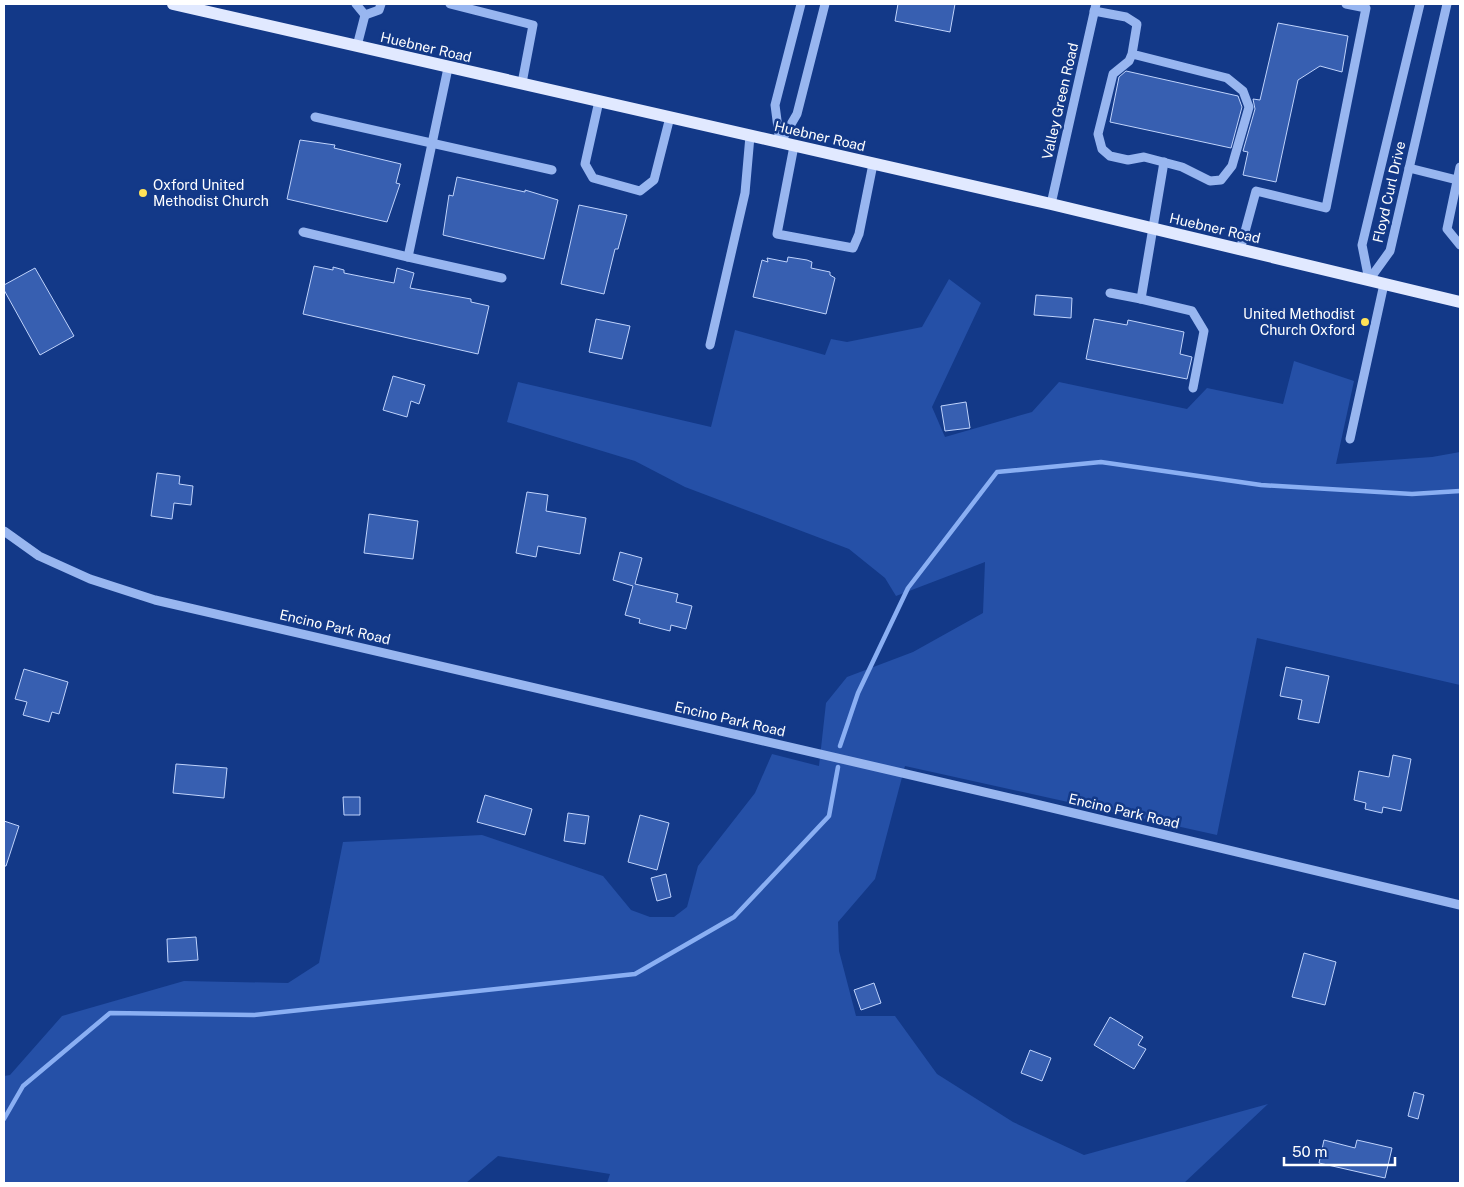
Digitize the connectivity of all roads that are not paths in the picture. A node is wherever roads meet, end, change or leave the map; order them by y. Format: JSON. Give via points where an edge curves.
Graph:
{"nodes":[{"id":1,"x":173,"y":4,"type":"edge"},
{"id":2,"x":356,"y":4,"type":"edge"},
{"id":3,"x":381,"y":4,"type":"edge"},
{"id":4,"x":450,"y":4,"type":"edge"},
{"id":5,"x":802,"y":4,"type":"edge"},
{"id":6,"x":825,"y":4,"type":"edge"},
{"id":7,"x":1346,"y":4,"type":"edge"},
{"id":8,"x":1420,"y":4,"type":"edge"},
{"id":9,"x":1447,"y":4,"type":"edge"},
{"id":10,"x":1367,"y":6,"type":"edge"},
{"id":11,"x":1095,"y":8,"type":"edge"},
{"id":12,"x":365,"y":15,"type":"junction"},
{"id":13,"x":357,"y":46,"type":"junction"},
{"id":14,"x":1132,"y":54,"type":"junction"},
{"id":15,"x":448,"y":68,"type":"junction"},
{"id":16,"x":522,"y":83,"type":"junction"},
{"id":17,"x":599,"y":101,"type":"junction"},
{"id":18,"x":315,"y":117,"type":"dead end"},
{"id":19,"x":670,"y":117,"type":"junction"},
{"id":20,"x":750,"y":136,"type":"junction"},
{"id":21,"x":434,"y":143,"type":"junction"},
{"id":22,"x":780,"y":143,"type":"junction"},
{"id":23,"x":794,"y":146,"type":"junction"},
{"id":24,"x":1164,"y":162,"type":"junction"},
{"id":25,"x":873,"y":164,"type":"junction"},
{"id":26,"x":1460,"y":167,"type":"edge"},
{"id":27,"x":1409,"y":168,"type":"junction"},
{"id":28,"x":552,"y":170,"type":"dead end"},
{"id":29,"x":1457,"y":180,"type":"junction"},
{"id":30,"x":1051,"y":204,"type":"junction"},
{"id":31,"x":1152,"y":229,"type":"junction"},
{"id":32,"x":303,"y":232,"type":"dead end"},
{"id":33,"x":1460,"y":245,"type":"edge"},
{"id":34,"x":1240,"y":250,"type":"junction"},
{"id":35,"x":408,"y":257,"type":"junction"},
{"id":36,"x":502,"y":278,"type":"dead end"},
{"id":37,"x":1369,"y":280,"type":"junction"},
{"id":38,"x":1384,"y":284,"type":"junction"},
{"id":39,"x":1110,"y":293,"type":"dead end"},
{"id":40,"x":1141,"y":299,"type":"junction"},
{"id":41,"x":1460,"y":302,"type":"edge"},
{"id":42,"x":710,"y":345,"type":"dead end"},
{"id":43,"x":1193,"y":388,"type":"dead end"},
{"id":44,"x":1350,"y":440,"type":"dead end"},
{"id":45,"x":4,"y":531,"type":"edge"},
{"id":46,"x":1460,"y":906,"type":"edge"}],
"edges":[{"from":1,"to":13,"type":"main road","name":"Huebner Road"},
{"from":2,"to":12,"type":"street"},
{"from":3,"to":12,"type":"street","via":[[379,10]]},
{"from":4,"to":16,"type":"street","via":[[533,25]]},
{"from":5,"to":22,"type":"street","via":[[775,105]]},
{"from":6,"to":22,"type":"street","via":[[797,114]]},
{"from":7,"to":10,"type":"street"},
{"from":8,"to":37,"type":"street","name":"Floyd Curl Drive","via":[[1362,244]]},
{"from":9,"to":27,"type":"street","name":"Floyd Curl Drive"},
{"from":10,"to":34,"type":"street","via":[[1326,208],[1256,191]]},
{"from":11,"to":14,"type":"street","via":[[1126,17],[1137,24]]},
{"from":11,"to":30,"type":"street","name":"Valley Green Road"},
{"from":12,"to":13,"type":"street"},
{"from":13,"to":15,"type":"main road","name":"Huebner Road"},
{"from":14,"to":24,"type":"street","via":[[1129,61],[1113,74],[1098,134],[1102,149],[1110,156],[1128,160],[1144,157]]},
{"from":14,"to":24,"type":"street","via":[[1227,78],[1243,91],[1249,107],[1232,166],[1221,180],[1210,181]]},
{"from":15,"to":16,"type":"main road","name":"Huebner Road"},
{"from":15,"to":21,"type":"street"},
{"from":16,"to":17,"type":"main road","name":"Huebner Road"},
{"from":17,"to":19,"type":"main road","name":"Huebner Road"},
{"from":17,"to":19,"type":"street","via":[[585,164],[593,178],[640,190],[654,180]]},
{"from":18,"to":21,"type":"street"},
{"from":19,"to":20,"type":"main road","name":"Huebner Road"},
{"from":20,"to":22,"type":"main road","name":"Huebner Road"},
{"from":20,"to":42,"type":"street","via":[[744,194]]},
{"from":21,"to":28,"type":"street"},
{"from":21,"to":35,"type":"street"},
{"from":22,"to":23,"type":"main road","name":"Huebner Road"},
{"from":23,"to":25,"type":"main road","name":"Huebner Road"},
{"from":23,"to":25,"type":"street","via":[[777,234],[853,248],[859,234]]},
{"from":24,"to":31,"type":"street"},
{"from":25,"to":30,"type":"main road","name":"Huebner Road"},
{"from":26,"to":29,"type":"street"},
{"from":27,"to":29,"type":"street"},
{"from":27,"to":37,"type":"street","name":"Floyd Curl Drive","via":[[1390,251]]},
{"from":29,"to":33,"type":"street","via":[[1447,229]]},
{"from":30,"to":31,"type":"main road","name":"Huebner Road"},
{"from":31,"to":34,"type":"main road","name":"Huebner Road"},
{"from":31,"to":40,"type":"street"},
{"from":32,"to":35,"type":"street"},
{"from":34,"to":37,"type":"main road","name":"Huebner Road"},
{"from":35,"to":36,"type":"street"},
{"from":37,"to":38,"type":"main road","name":"Huebner Road"},
{"from":38,"to":41,"type":"main road","name":"Huebner Road"},
{"from":38,"to":44,"type":"street"},
{"from":39,"to":40,"type":"street"},
{"from":40,"to":43,"type":"street","via":[[1192,311],[1204,331]]},
{"from":45,"to":46,"type":"street","name":"Encino Park Road","via":[[38,556],[90,579],[155,600],[917,776]]}]}
